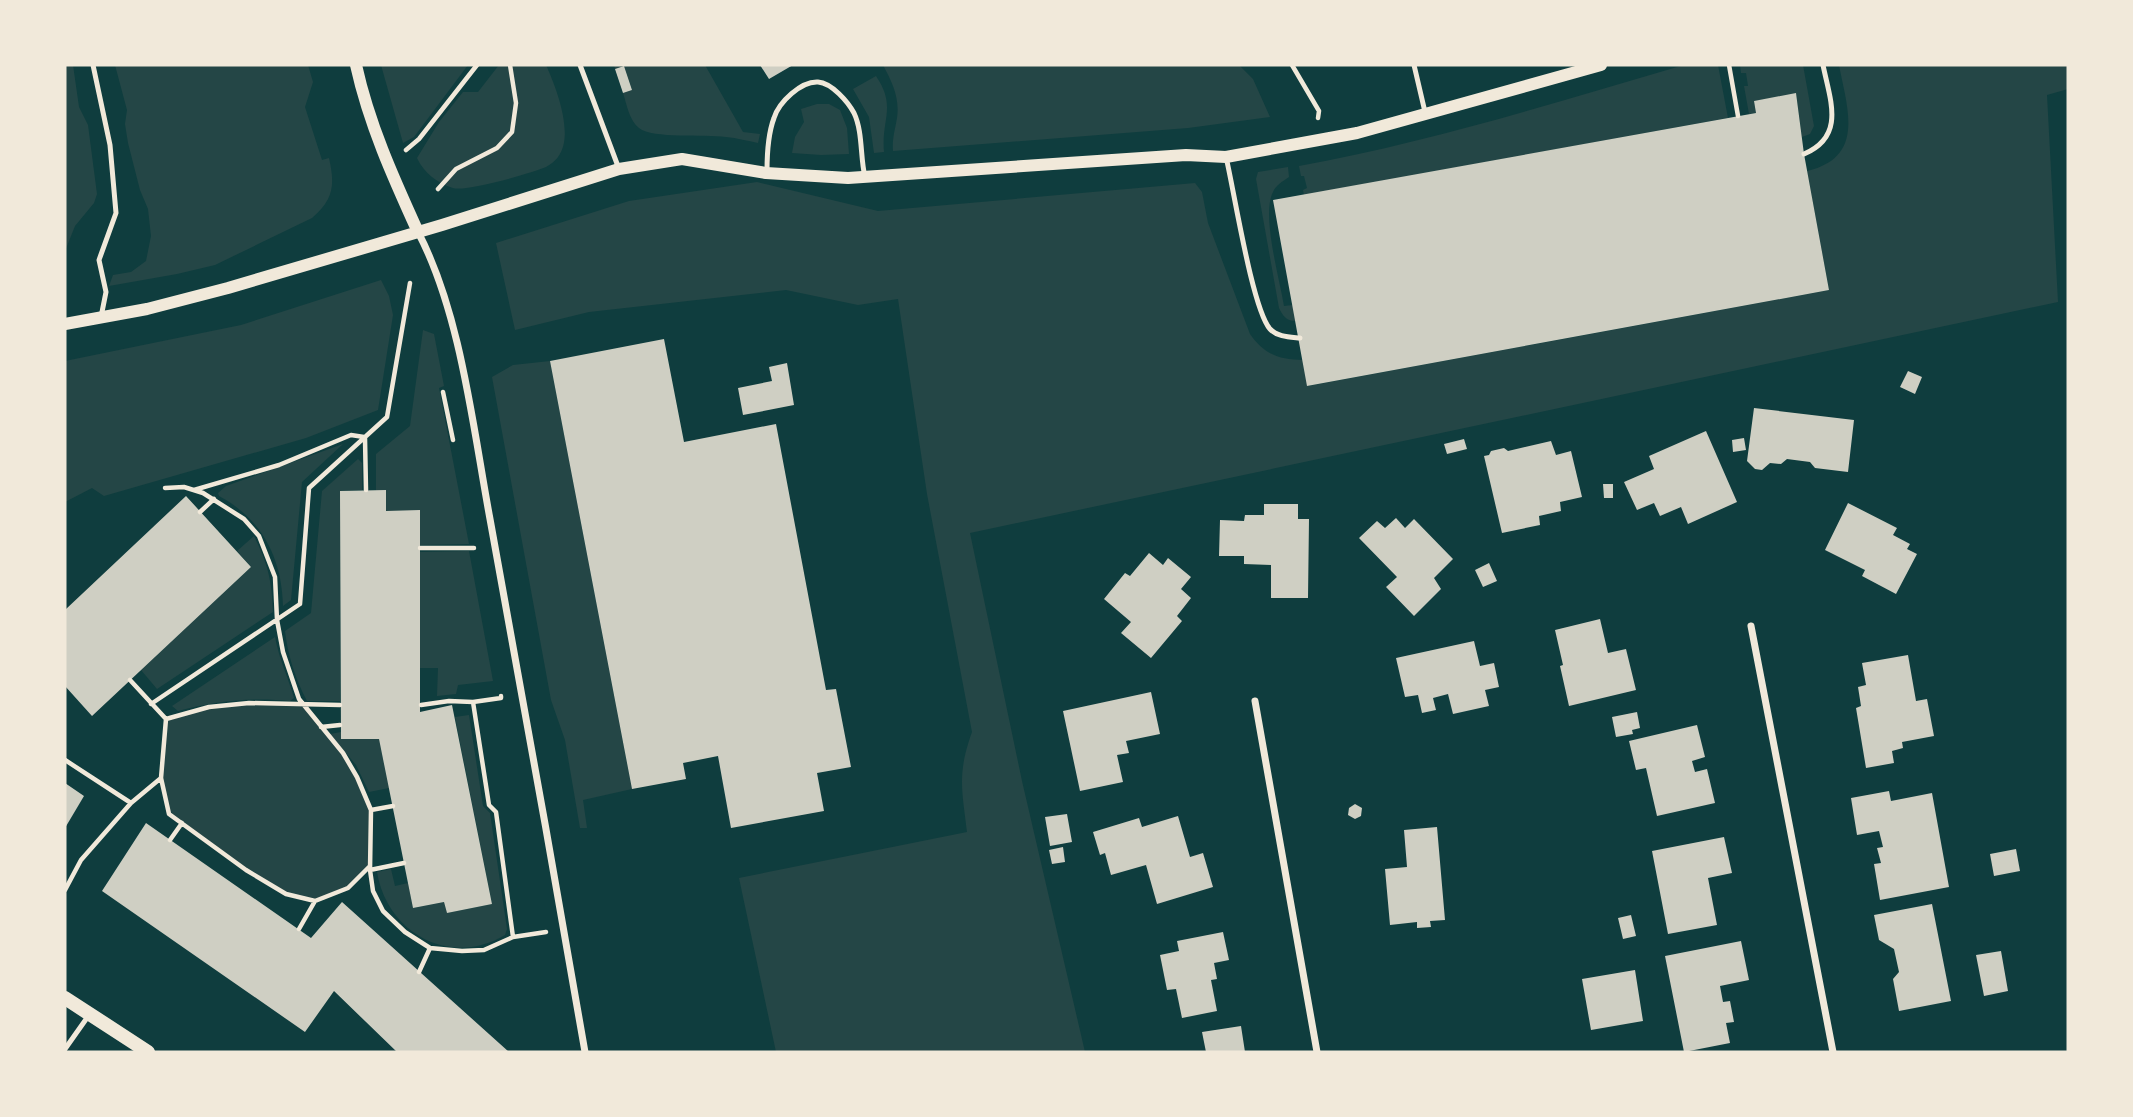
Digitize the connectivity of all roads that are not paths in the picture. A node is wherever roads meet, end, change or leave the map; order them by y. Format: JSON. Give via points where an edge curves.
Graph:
{"nodes":[{"id":1,"x":93,"y":65,"type":"edge"},
{"id":2,"x":356,"y":65,"type":"edge"},
{"id":3,"x":580,"y":65,"type":"edge"},
{"id":4,"x":1413,"y":65,"type":"edge"},
{"id":5,"x":1601,"y":65,"type":"edge"},
{"id":6,"x":1823,"y":65,"type":"edge"},
{"id":7,"x":1426,"y":116,"type":"junction"},
{"id":8,"x":1804,"y":154,"type":"dead end"},
{"id":9,"x":1227,"y":157,"type":"junction"},
{"id":10,"x":619,"y":169,"type":"junction"},
{"id":11,"x":766,"y":173,"type":"junction"},
{"id":12,"x":864,"y":177,"type":"junction"},
{"id":13,"x":418,"y":232,"type":"junction"},
{"id":14,"x":101,"y":317,"type":"junction"},
{"id":15,"x":65,"y":324,"type":"edge"},
{"id":16,"x":1300,"y":338,"type":"dead end"},
{"id":17,"x":1751,"y":626,"type":"dead end"},
{"id":18,"x":1255,"y":701,"type":"dead end"},
{"id":19,"x":65,"y":998,"type":"edge"},
{"id":20,"x":90,"y":1014,"type":"junction"},
{"id":21,"x":65,"y":1049,"type":"edge"},
{"id":22,"x":148,"y":1052,"type":"edge"},
{"id":23,"x":585,"y":1052,"type":"edge"},
{"id":24,"x":1317,"y":1052,"type":"edge"},
{"id":25,"x":1833,"y":1052,"type":"edge"}],
"edges":[{"from":1,"to":14,"type":"lane","via":[[110,145],[116,213],[99,260],[106,292]]},
{"from":2,"to":13,"type":"street","via":[[384,159]]},
{"from":3,"to":10,"type":"lane"},
{"from":4,"to":7,"type":"lane"},
{"from":5,"to":7,"type":"street"},
{"from":6,"to":8,"type":"lane","via":[[1833,122],[1819,148]]},
{"from":7,"to":9,"type":"street"},
{"from":9,"to":12,"type":"street","via":[[1186,155]]},
{"from":9,"to":16,"type":"lane","via":[[1257,301],[1270,329]]},
{"from":10,"to":11,"type":"street","via":[[682,159]]},
{"from":10,"to":13,"type":"street"},
{"from":11,"to":12,"type":"street"},
{"from":11,"to":12,"type":"lane","via":[[778,110],[792,94],[818,82],[829,86],[854,113]]},
{"from":13,"to":14,"type":"street","via":[[228,289]]},
{"from":13,"to":23,"type":"street","via":[[434,263],[454,335]]},
{"from":14,"to":15,"type":"street"},
{"from":17,"to":25,"type":"street"},
{"from":18,"to":24,"type":"street"},
{"from":19,"to":20,"type":"main road"},
{"from":20,"to":21,"type":"lane"},
{"from":20,"to":22,"type":"main road"}]}
